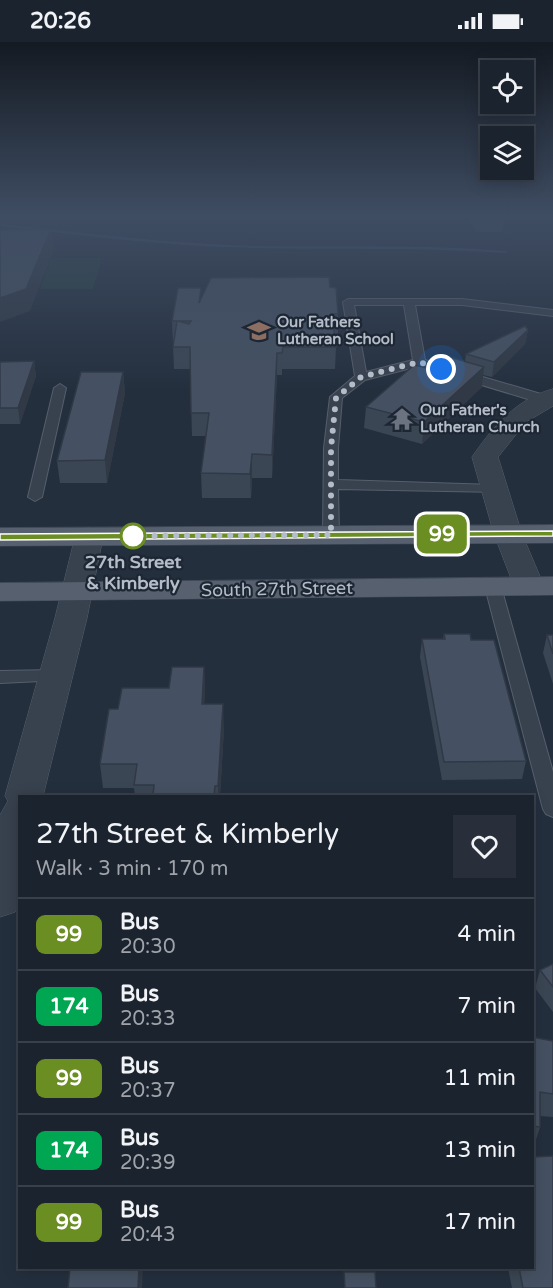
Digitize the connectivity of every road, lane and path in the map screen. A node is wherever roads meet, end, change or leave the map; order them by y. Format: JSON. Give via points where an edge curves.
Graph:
{"nodes":[{"id":1,"x":409,"y":302,"type":"junction"},
{"id":2,"x":553,"y":313,"type":"edge"},
{"id":3,"x":419,"y":362,"type":"junction"},
{"id":4,"x":361,"y":377,"type":"junction"},
{"id":5,"x":60,"y":388,"type":"dead end"},
{"id":6,"x":549,"y":398,"type":"edge"},
{"id":7,"x":331,"y":484,"type":"junction"},
{"id":8,"x":495,"y":489,"type":"junction"},
{"id":9,"x":35,"y":497,"type":"dead end"},
{"id":10,"x":508,"y":534,"type":"junction"},
{"id":11,"x":553,"y":534,"type":"edge"},
{"id":12,"x":331,"y":535,"type":"junction"},
{"id":13,"x":0,"y":537,"type":"edge"},
{"id":14,"x":89,"y":537,"type":"junction"},
{"id":15,"x":493,"y":586,"type":"junction"},
{"id":16,"x":541,"y":586,"type":"edge"},
{"id":17,"x":0,"y":592,"type":"edge"},
{"id":18,"x":76,"y":592,"type":"junction"},
{"id":19,"x":56,"y":676,"type":"junction"},
{"id":20,"x":0,"y":677,"type":"edge"},
{"id":21,"x":24,"y":795,"type":"edge"},
{"id":22,"x":553,"y":809,"type":"edge"},
{"id":23,"x":18,"y":820,"type":"edge"},
{"id":24,"x":0,"y":900,"type":"edge"}],
"edges":[{"from":1,"to":2,"type":"lane","via":[[462,302]]},
{"from":1,"to":3,"type":"lane"},
{"from":1,"to":4,"type":"lane","via":[[348,302]]},
{"from":3,"to":4,"type":"lane"},
{"from":3,"to":6,"type":"lane"},
{"from":4,"to":7,"type":"lane","via":[[336,398]]},
{"from":5,"to":9,"type":"lane"},
{"from":6,"to":8,"type":"street","via":[[517,417],[485,457]]},
{"from":7,"to":8,"type":"lane"},
{"from":7,"to":12,"type":"lane"},
{"from":8,"to":10,"type":"street"},
{"from":10,"to":11,"type":"main road"},
{"from":10,"to":12,"type":"main road"},
{"from":10,"to":16,"type":"street"},
{"from":12,"to":14,"type":"main road"},
{"from":13,"to":14,"type":"main road"},
{"from":14,"to":18,"type":"street"},
{"from":15,"to":16,"type":"main road","name":"South 27th Street"},
{"from":15,"to":18,"type":"main road","name":"South 27th Street"},
{"from":15,"to":22,"type":"lane"},
{"from":17,"to":18,"type":"main road","name":"South 27th Street"},
{"from":18,"to":19,"type":"street"},
{"from":19,"to":20,"type":"lane"},
{"from":19,"to":21,"type":"street"},
{"from":23,"to":24,"type":"street"}]}
